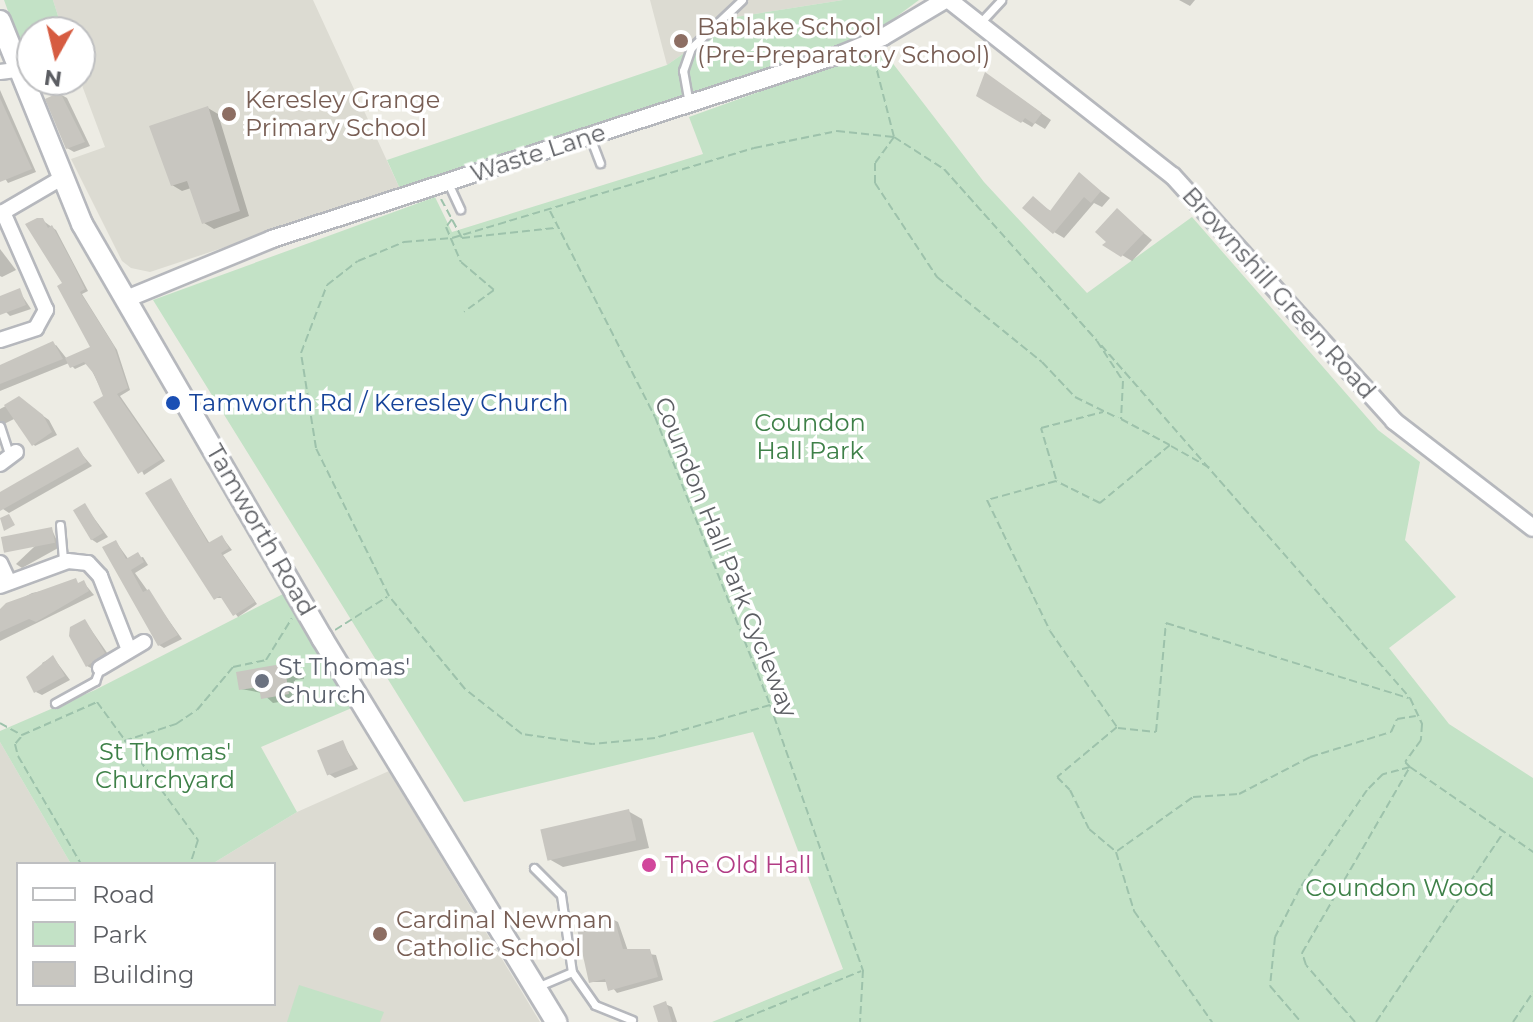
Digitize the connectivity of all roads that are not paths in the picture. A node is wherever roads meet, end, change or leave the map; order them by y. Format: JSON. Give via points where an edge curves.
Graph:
{"nodes":[{"id":1,"x":742,"y":0,"type":"edge"},
{"id":2,"x":947,"y":0,"type":"edge"},
{"id":3,"x":1001,"y":0,"type":"edge"},
{"id":4,"x":0,"y":21,"type":"edge"},
{"id":5,"x":977,"y":27,"type":"junction"},
{"id":6,"x":8,"y":71,"type":"edge"},
{"id":7,"x":689,"y":104,"type":"junction"},
{"id":8,"x":590,"y":137,"type":"junction"},
{"id":9,"x":600,"y":163,"type":"dead end"},
{"id":10,"x":60,"y":179,"type":"junction"},
{"id":11,"x":442,"y":185,"type":"junction"},
{"id":12,"x":460,"y":209,"type":"dead end"},
{"id":13,"x":1,"y":213,"type":"edge"},
{"id":14,"x":126,"y":299,"type":"junction"},
{"id":15,"x":0,"y":340,"type":"edge"},
{"id":16,"x":0,"y":426,"type":"edge"},
{"id":17,"x":9,"y":458,"type":"edge"},
{"id":18,"x":60,"y":525,"type":"dead end"},
{"id":19,"x":1533,"y":528,"type":"edge"},
{"id":20,"x":0,"y":563,"type":"edge"},
{"id":21,"x":63,"y":563,"type":"junction"},
{"id":22,"x":5,"y":584,"type":"edge"},
{"id":23,"x":144,"y":642,"type":"dead end"},
{"id":24,"x":129,"y":650,"type":"junction"},
{"id":25,"x":100,"y":668,"type":"joint"},
{"id":26,"x":55,"y":703,"type":"dead end"},
{"id":27,"x":534,"y":868,"type":"dead end"},
{"id":28,"x":572,"y":972,"type":"junction"},
{"id":29,"x":535,"y":988,"type":"junction"},
{"id":30,"x":632,"y":1020,"type":"edge"},
{"id":31,"x":556,"y":1022,"type":"edge"}],
"edges":[{"from":1,"to":7,"type":"lane","via":[[685,60]]},
{"from":2,"to":5,"type":"street","name":"Brownshill Green Road"},
{"from":2,"to":7,"type":"street","name":"Waste Lane","via":[[868,43]]},
{"from":3,"to":5,"type":"lane"},
{"from":4,"to":6,"type":"main road","name":"Tamworth Road"},
{"from":5,"to":19,"type":"street","name":"Brownshill Green Road","via":[[1173,176],[1394,421]]},
{"from":6,"to":10,"type":"main road","name":"Tamworth Road"},
{"from":7,"to":8,"type":"street","name":"Waste Lane"},
{"from":8,"to":9,"type":"lane"},
{"from":8,"to":11,"type":"street","name":"Waste Lane"},
{"from":10,"to":13,"type":"street"},
{"from":10,"to":14,"type":"main road","name":"Tamworth Road"},
{"from":11,"to":12,"type":"lane"},
{"from":11,"to":14,"type":"street","name":"Waste Lane","via":[[272,239]]},
{"from":13,"to":15,"type":"street","via":[[47,303],[40,325]]},
{"from":14,"to":29,"type":"main road","name":"Tamworth Road","via":[[322,638]]},
{"from":16,"to":17,"type":"lane"},
{"from":18,"to":21,"type":"lane"},
{"from":20,"to":22,"type":"street"},
{"from":21,"to":22,"type":"street"},
{"from":21,"to":24,"type":"street","via":[[82,561],[97,571]]},
{"from":23,"to":24,"type":"street"},
{"from":24,"to":25,"type":"street"},
{"from":25,"to":26,"type":"lane","via":[[95,681]]},
{"from":27,"to":28,"type":"lane","via":[[561,895]]},
{"from":28,"to":29,"type":"lane"},
{"from":28,"to":30,"type":"lane","via":[[595,1005]]},
{"from":29,"to":31,"type":"main road","name":"Tamworth Road"}]}
